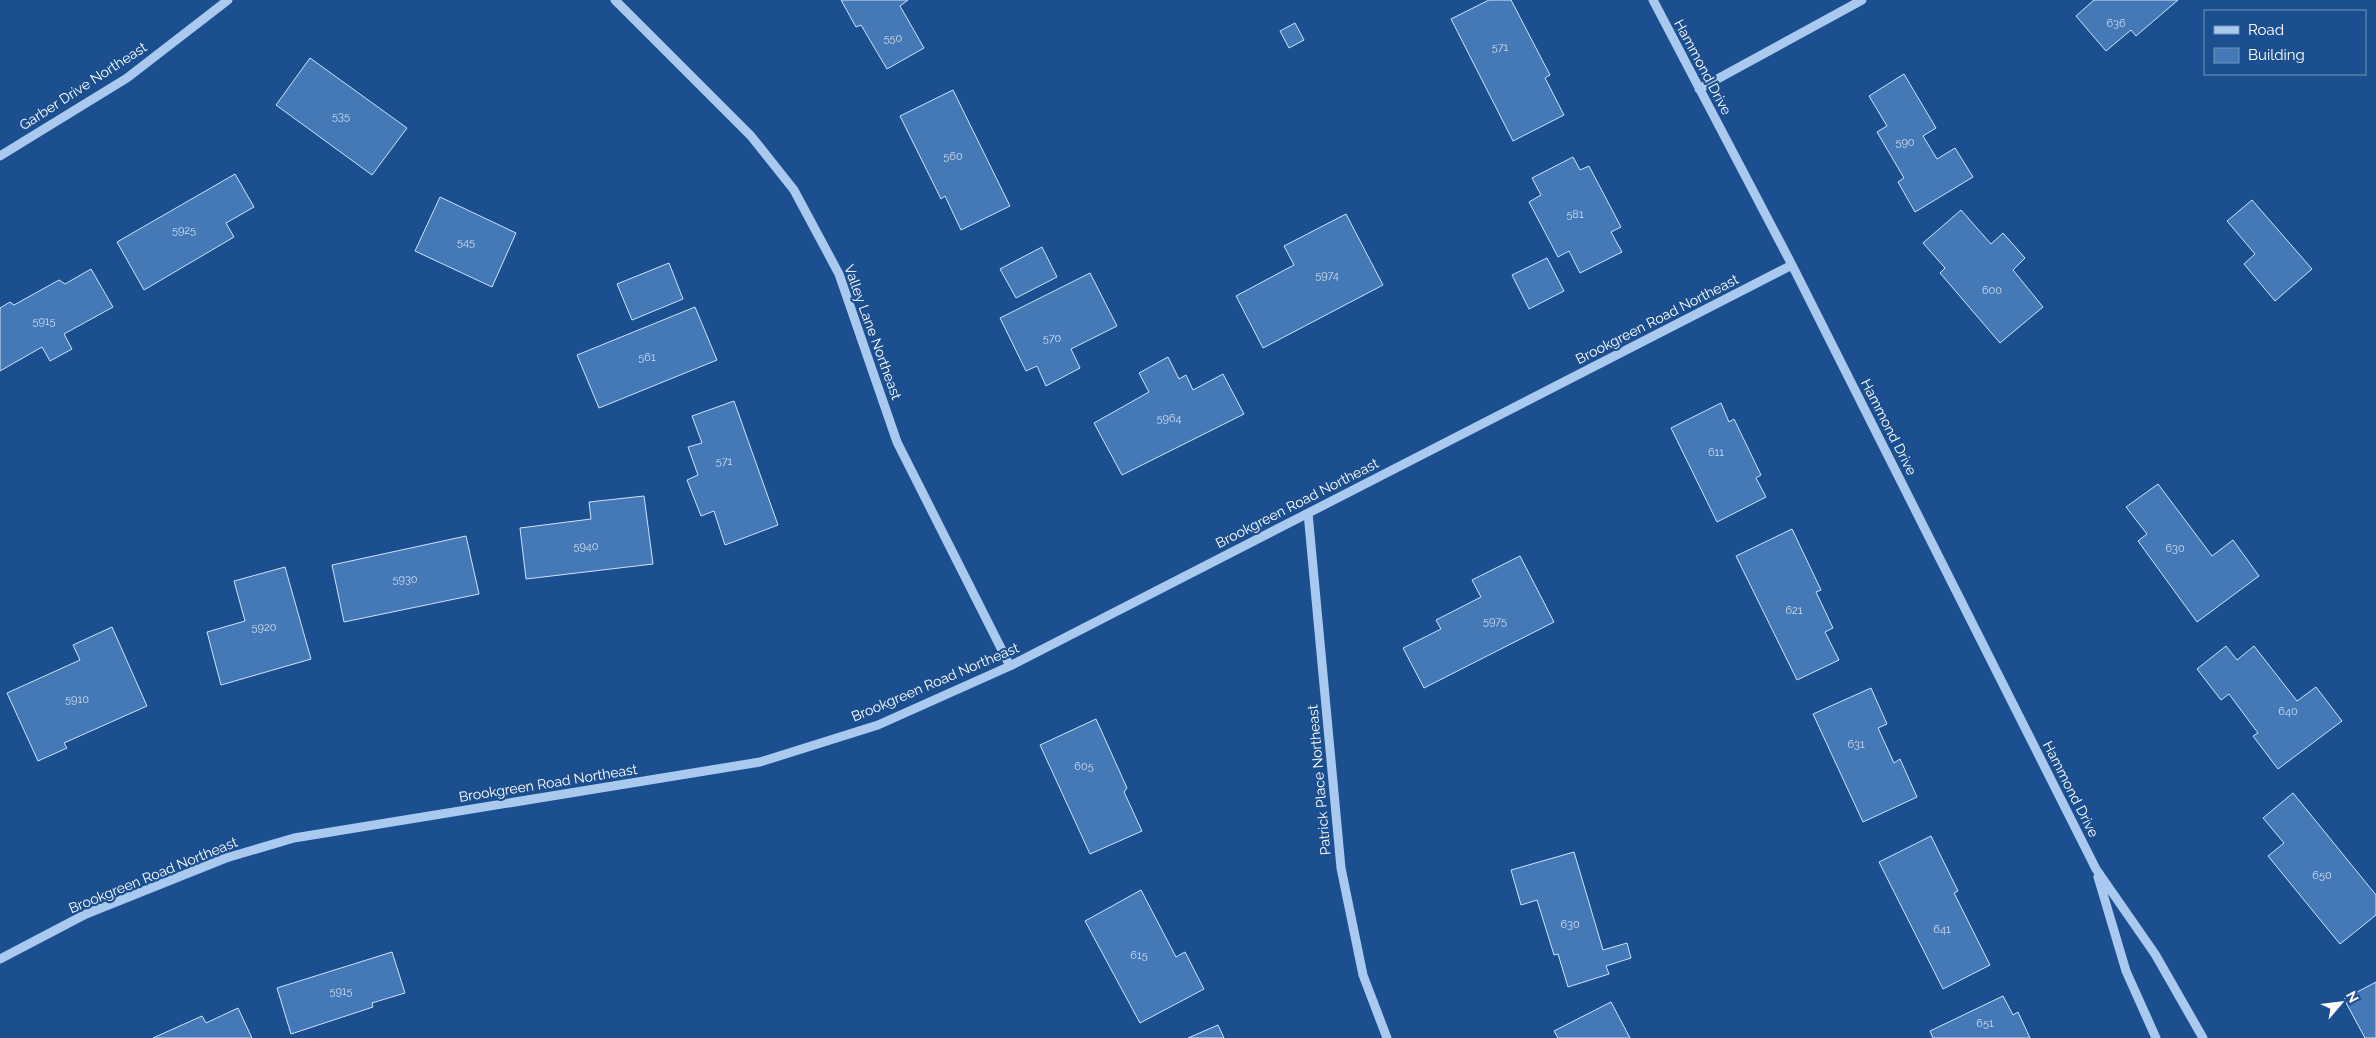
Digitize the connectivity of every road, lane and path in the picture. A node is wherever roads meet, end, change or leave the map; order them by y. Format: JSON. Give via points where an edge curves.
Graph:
{"nodes":[{"id":1,"x":228,"y":0,"type":"edge"},
{"id":2,"x":615,"y":0,"type":"edge"},
{"id":3,"x":1653,"y":0,"type":"edge"},
{"id":4,"x":1862,"y":0,"type":"edge"},
{"id":5,"x":1699,"y":89,"type":"junction"},
{"id":6,"x":0,"y":156,"type":"edge"},
{"id":7,"x":1792,"y":266,"type":"junction"},
{"id":8,"x":1308,"y":513,"type":"junction"},
{"id":9,"x":1010,"y":666,"type":"junction"},
{"id":10,"x":2096,"y":869,"type":"junction"},
{"id":11,"x":0,"y":960,"type":"edge"},
{"id":12,"x":1387,"y":1038,"type":"edge"},
{"id":13,"x":2156,"y":1038,"type":"edge"},
{"id":14,"x":2203,"y":1038,"type":"edge"}],
"edges":[{"from":1,"to":6,"type":"street","name":"Garber Drive Northeast","via":[[126,78]]},
{"from":2,"to":9,"type":"street","name":"Valley Lane Northeast","via":[[751,136],[794,190],[839,274],[897,442]]},
{"from":3,"to":5,"type":"street","name":"Hammond Drive"},
{"from":4,"to":5,"type":"street"},
{"from":5,"to":7,"type":"street","name":"Hammond Drive"},
{"from":7,"to":8,"type":"street","name":"Brookgreen Road Northeast"},
{"from":7,"to":10,"type":"street","name":"Hammond Drive"},
{"from":8,"to":9,"type":"street","name":"Brookgreen Road Northeast"},
{"from":8,"to":12,"type":"street","name":"Patrick Place Northeast","via":[[1341,868],[1363,975]]},
{"from":9,"to":11,"type":"street","name":"Brookgreen Road Northeast","via":[[878,725],[760,762],[294,838],[226,858],[86,914]]},
{"from":10,"to":13,"type":"street","name":"Hammond Drive","via":[[2126,971]]},
{"from":10,"to":14,"type":"street","name":"Hammond Drive","via":[[2155,954]]}]}
